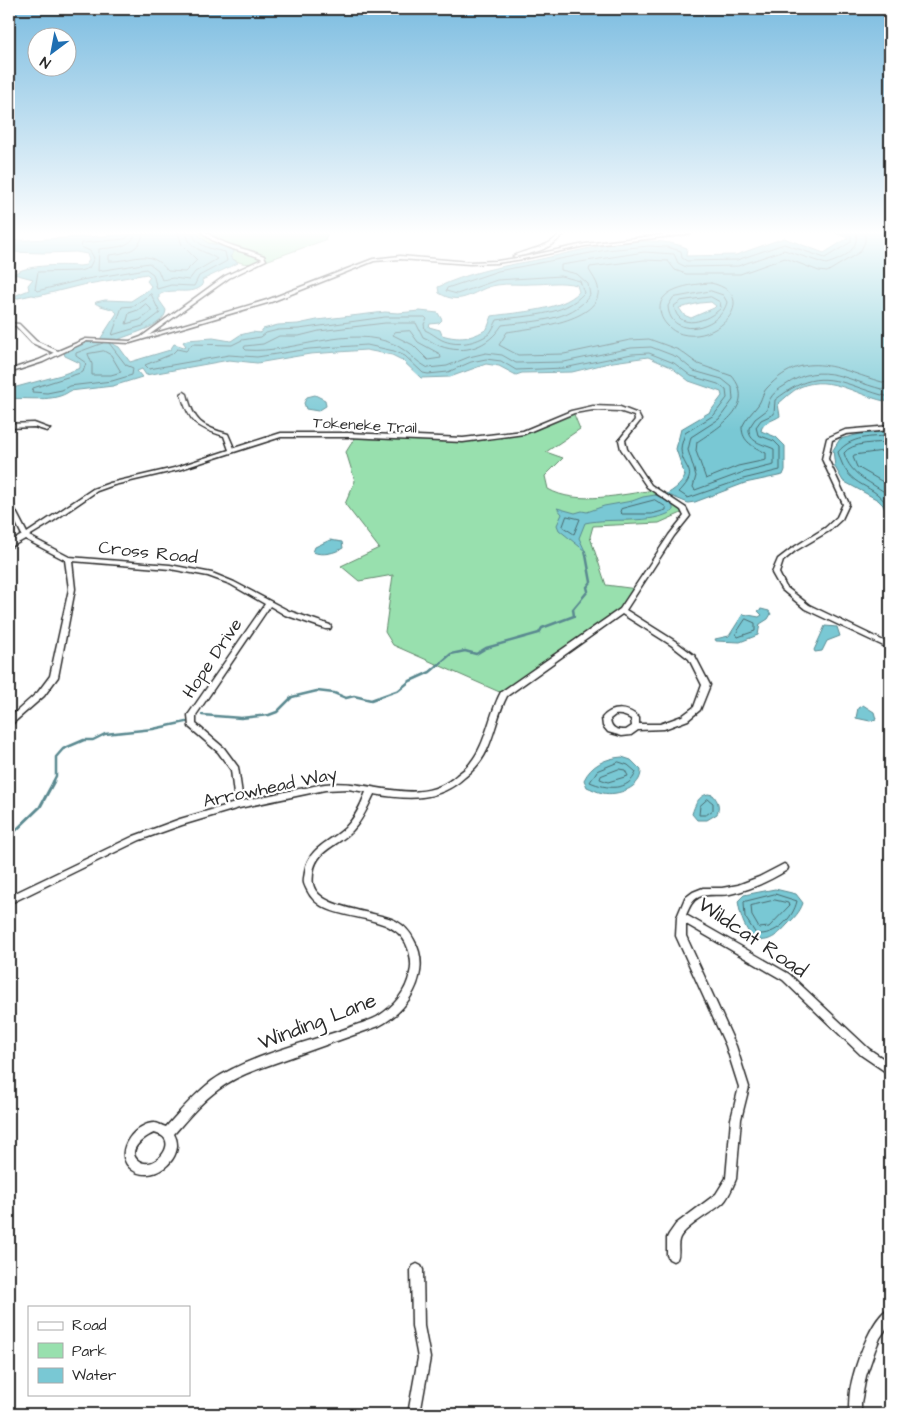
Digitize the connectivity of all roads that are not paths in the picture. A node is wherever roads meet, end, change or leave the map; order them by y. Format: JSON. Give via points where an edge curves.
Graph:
{"nodes":[{"id":1,"x":197,"y":298,"type":"edge"},
{"id":2,"x":276,"y":298,"type":"edge"},
{"id":3,"x":9,"y":324,"type":"edge"},
{"id":4,"x":138,"y":340,"type":"junction"},
{"id":5,"x":57,"y":353,"type":"junction"},
{"id":6,"x":9,"y":372,"type":"edge"},
{"id":7,"x":184,"y":394,"type":"dead end"},
{"id":8,"x":9,"y":426,"type":"edge"},
{"id":9,"x":890,"y":428,"type":"edge"},
{"id":10,"x":47,"y":429,"type":"dead end"},
{"id":11,"x":232,"y":450,"type":"junction"},
{"id":12,"x":666,"y":497,"type":"joint"},
{"id":13,"x":9,"y":504,"type":"edge"},
{"id":14,"x":26,"y":537,"type":"junction"},
{"id":15,"x":9,"y":546,"type":"edge"},
{"id":16,"x":68,"y":559,"type":"junction"},
{"id":17,"x":268,"y":604,"type":"junction"},
{"id":18,"x":622,"y":611,"type":"junction"},
{"id":19,"x":328,"y":627,"type":"dead end"},
{"id":20,"x":890,"y":647,"type":"edge"},
{"id":21,"x":9,"y":722,"type":"edge"},
{"id":22,"x":636,"y":727,"type":"dead end"},
{"id":23,"x":371,"y":791,"type":"junction"},
{"id":24,"x":239,"y":805,"type":"junction"},
{"id":25,"x":784,"y":868,"type":"dead end"},
{"id":26,"x":9,"y":900,"type":"edge"},
{"id":27,"x":682,"y":917,"type":"junction"},
{"id":28,"x":890,"y":1068,"type":"edge"},
{"id":29,"x":168,"y":1133,"type":"dead end"},
{"id":30,"x":674,"y":1255,"type":"dead end"},
{"id":31,"x":417,"y":1270,"type":"dead end"},
{"id":32,"x":890,"y":1314,"type":"edge"},
{"id":33,"x":414,"y":1414,"type":"edge"},
{"id":34,"x":855,"y":1414,"type":"edge"}],
"edges":[{"from":1,"to":4,"type":"street"},
{"from":2,"to":4,"type":"street"},
{"from":3,"to":5,"type":"street","via":[[17,325],[31,339]]},
{"from":4,"to":5,"type":"street","via":[[120,343],[94,340],[77,343]]},
{"from":5,"to":6,"type":"street"},
{"from":7,"to":11,"type":"street","via":[[194,421],[203,428],[226,436]]},
{"from":8,"to":10,"type":"street","via":[[34,425]]},
{"from":9,"to":20,"type":"street","via":[[846,432],[829,439],[825,459],[846,509],[830,528],[786,555],[777,565],[776,573],[784,588],[801,603]]},
{"from":11,"to":12,"type":"street","name":"Tokeneke Trail","via":[[294,434],[440,441],[483,438],[524,432],[573,412],[604,407],[636,415],[638,420],[622,440],[624,449],[649,486]]},
{"from":11,"to":14,"type":"street","name":"Tokeneke Trail","via":[[176,469],[95,490]]},
{"from":12,"to":18,"type":"street","name":"Arrowhead Way","via":[[686,511],[686,518]]},
{"from":13,"to":14,"type":"street"},
{"from":14,"to":15,"type":"street","name":"Tokeneke Trail"},
{"from":14,"to":16,"type":"street","name":"Cross Road"},
{"from":16,"to":17,"type":"street","name":"Cross Road","via":[[170,566],[210,574]]},
{"from":16,"to":21,"type":"street","via":[[72,589],[54,677],[41,694]]},
{"from":17,"to":19,"type":"street","name":"Cross Road"},
{"from":17,"to":24,"type":"street","name":"Hope Drive","via":[[192,715],[192,725],[221,750],[234,769]]},
{"from":18,"to":22,"type":"street","via":[[692,658],[706,685],[697,708],[685,718],[661,727]]},
{"from":18,"to":23,"type":"street","name":"Arrowhead Way","via":[[504,694],[483,751],[473,766],[456,781],[427,794]]},
{"from":23,"to":24,"type":"street","name":"Arrowhead Way","via":[[348,786],[324,787]]},
{"from":23,"to":29,"type":"street","name":"Winding Lane","via":[[362,813],[348,830],[312,859],[307,886],[317,900],[392,922],[406,934],[414,948],[417,966],[404,1002],[383,1019],[247,1068],[224,1080],[204,1094]]},
{"from":24,"to":26,"type":"street","name":"Arrowhead Way","via":[[137,838]]},
{"from":25,"to":27,"type":"street","name":"Wildcat Road","via":[[746,886],[721,892],[701,891],[690,898]]},
{"from":27,"to":28,"type":"street","name":"Wildcat Road","via":[[786,977],[865,1052]]},
{"from":27,"to":30,"type":"street","via":[[681,936],[731,1046],[744,1087],[736,1119],[731,1179],[720,1198],[680,1228],[673,1238]]},
{"from":31,"to":33,"type":"street","via":[[418,1326],[424,1358]]},
{"from":32,"to":34,"type":"street","via":[[883,1321],[869,1350],[858,1381]]}]}
